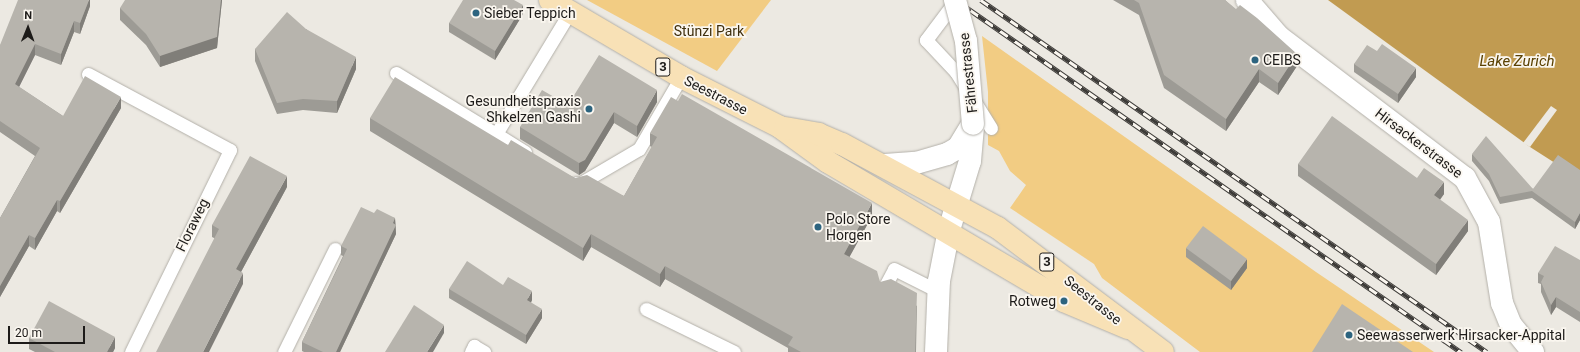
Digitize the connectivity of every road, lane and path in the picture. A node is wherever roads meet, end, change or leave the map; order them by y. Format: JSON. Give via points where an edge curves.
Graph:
{"nodes":[{"id":1,"x":550,"y":0,"type":"edge"},
{"id":2,"x":1247,"y":0,"type":"edge"},
{"id":3,"x":953,"y":3,"type":"edge"},
{"id":4,"x":570,"y":12,"type":"junction"},
{"id":5,"x":396,"y":73,"type":"dead end"},
{"id":6,"x":88,"y":74,"type":"dead end"},
{"id":7,"x":681,"y":77,"type":"junction"},
{"id":8,"x":982,"y":126,"type":"junction"},
{"id":9,"x":780,"y":127,"type":"junction"},
{"id":10,"x":496,"y":134,"type":"junction"},
{"id":11,"x":534,"y":157,"type":"edge"},
{"id":12,"x":885,"y":165,"type":"junction"},
{"id":13,"x":566,"y":176,"type":"edge"},
{"id":14,"x":959,"y":205,"type":"junction"},
{"id":15,"x":949,"y":230,"type":"junction"},
{"id":16,"x":335,"y":248,"type":"dead end"},
{"id":17,"x":884,"y":288,"type":"edge"},
{"id":18,"x":938,"y":291,"type":"junction"},
{"id":19,"x":646,"y":309,"type":"dead end"},
{"id":20,"x":1128,"y":328,"type":"junction"},
{"id":21,"x":131,"y":352,"type":"edge"},
{"id":22,"x":284,"y":352,"type":"edge"},
{"id":23,"x":471,"y":352,"type":"edge"},
{"id":24,"x":484,"y":352,"type":"edge"},
{"id":25,"x":734,"y":352,"type":"edge"},
{"id":26,"x":936,"y":352,"type":"edge"},
{"id":27,"x":1163,"y":352,"type":"edge"},
{"id":28,"x":1533,"y":352,"type":"edge"}],
"edges":[{"from":1,"to":4,"type":"main road","name":"Seestrasse","number":"3"},
{"from":2,"to":28,"type":"street","name":"Hirsackerstrasse","via":[[1279,37],[1465,178],[1489,222],[1502,303],[1511,325]]},
{"from":3,"to":8,"type":"street","name":"Fährestrasse","bridge":true,"via":[[966,41]]},
{"from":3,"to":8,"type":"lane","via":[[926,40],[956,72]]},
{"from":4,"to":7,"type":"main road","name":"Seestrasse","number":"3"},
{"from":4,"to":10,"type":"lane"},
{"from":5,"to":10,"type":"lane"},
{"from":6,"to":21,"type":"lane","name":"Floraweg","via":[[230,150]]},
{"from":7,"to":9,"type":"main road","name":"Seestrasse","number":"3"},
{"from":7,"to":13,"type":"lane","via":[[639,149],[579,184]]},
{"from":8,"to":12,"type":"street","name":"Fährestrasse","via":[[958,148],[947,154],[916,163]]},
{"from":8,"to":14,"type":"street","name":"Fährestrasse"},
{"from":9,"to":12,"type":"main road","name":"Seestrasse","number":"3","via":[[818,134]]},
{"from":9,"to":15,"type":"main road","name":"Seestrasse","number":"3","via":[[828,162]]},
{"from":10,"to":11,"type":"lane"},
{"from":12,"to":14,"type":"main road","name":"Seestrasse","number":"3"},
{"from":14,"to":15,"type":"street"},
{"from":14,"to":20,"type":"main road","name":"Seestrasse","number":"3","via":[[1022,243]]},
{"from":15,"to":18,"type":"street"},
{"from":15,"to":20,"type":"main road","name":"Seestrasse","number":"3","via":[[1064,301]]},
{"from":16,"to":22,"type":"lane"},
{"from":17,"to":18,"type":"lane","via":[[894,269]]},
{"from":18,"to":26,"type":"street"},
{"from":19,"to":25,"type":"lane"},
{"from":20,"to":27,"type":"main road","name":"Seestrasse","number":"3"},
{"from":23,"to":24,"type":"lane","via":[[474,346]]}]}
